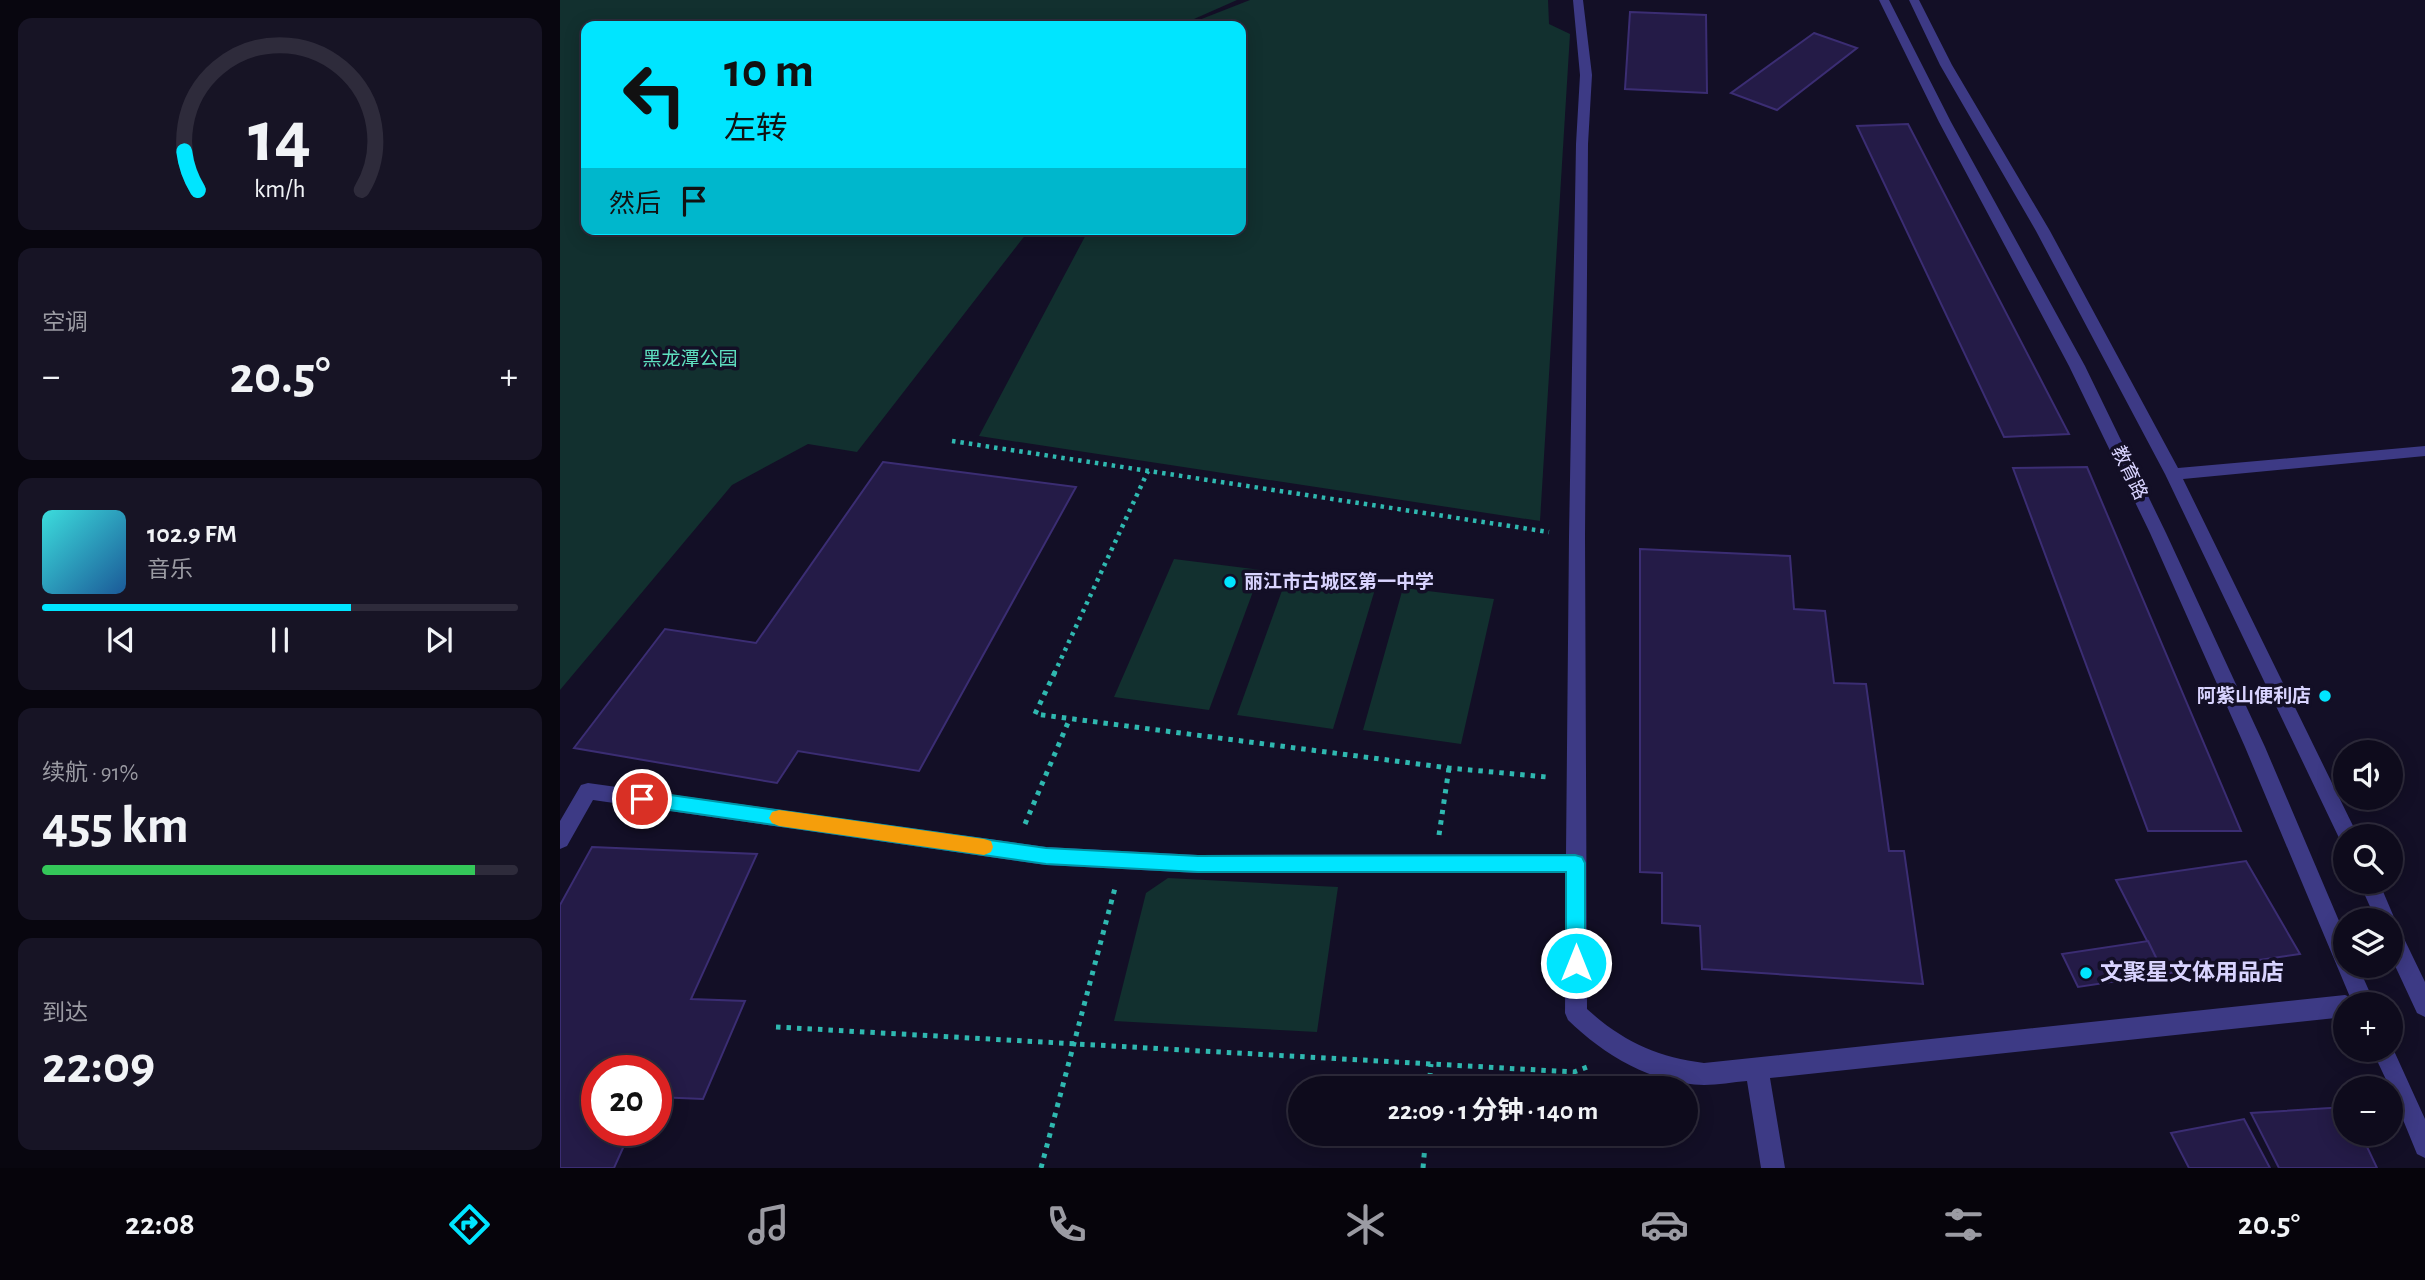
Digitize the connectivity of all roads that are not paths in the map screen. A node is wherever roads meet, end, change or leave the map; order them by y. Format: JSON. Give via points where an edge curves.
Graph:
{"nodes":[{"id":1,"x":1578,"y":0,"type":"edge"},
{"id":2,"x":1884,"y":0,"type":"edge"},
{"id":3,"x":1914,"y":0,"type":"edge"},
{"id":4,"x":2425,"y":451,"type":"edge"},
{"id":5,"x":2174,"y":474,"type":"junction"},
{"id":6,"x":2342,"y":824,"type":"edge"},
{"id":7,"x":560,"y":840,"type":"edge"},
{"id":8,"x":1575,"y":863,"type":"junction"},
{"id":9,"x":2333,"y":932,"type":"edge"},
{"id":10,"x":2403,"y":958,"type":"edge"},
{"id":11,"x":2425,"y":1006,"type":"edge"},
{"id":12,"x":2333,"y":1007,"type":"edge"},
{"id":13,"x":2388,"y":1062,"type":"edge"},
{"id":14,"x":1757,"y":1068,"type":"junction"},
{"id":15,"x":2425,"y":1146,"type":"edge"},
{"id":16,"x":1773,"y":1168,"type":"edge"}],
"edges":[{"from":1,"to":8,"type":"street","via":[[1586,86]]},
{"from":2,"to":9,"type":"street","name":"教育路","via":[[2077,366],[2158,533]]},
{"from":3,"to":5,"type":"street","name":"教育路"},
{"from":4,"to":5,"type":"street"},
{"from":5,"to":6,"type":"street","name":"教育路"},
{"from":7,"to":8,"type":"street","via":[[589,791],[1046,856],[1198,864]]},
{"from":8,"to":14,"type":"street","via":[[1576,1013],[1599,1036],[1652,1065],[1704,1074]]},
{"from":10,"to":11,"type":"street"},
{"from":12,"to":14,"type":"street"},
{"from":13,"to":15,"type":"street"},
{"from":14,"to":16,"type":"street"}]}
